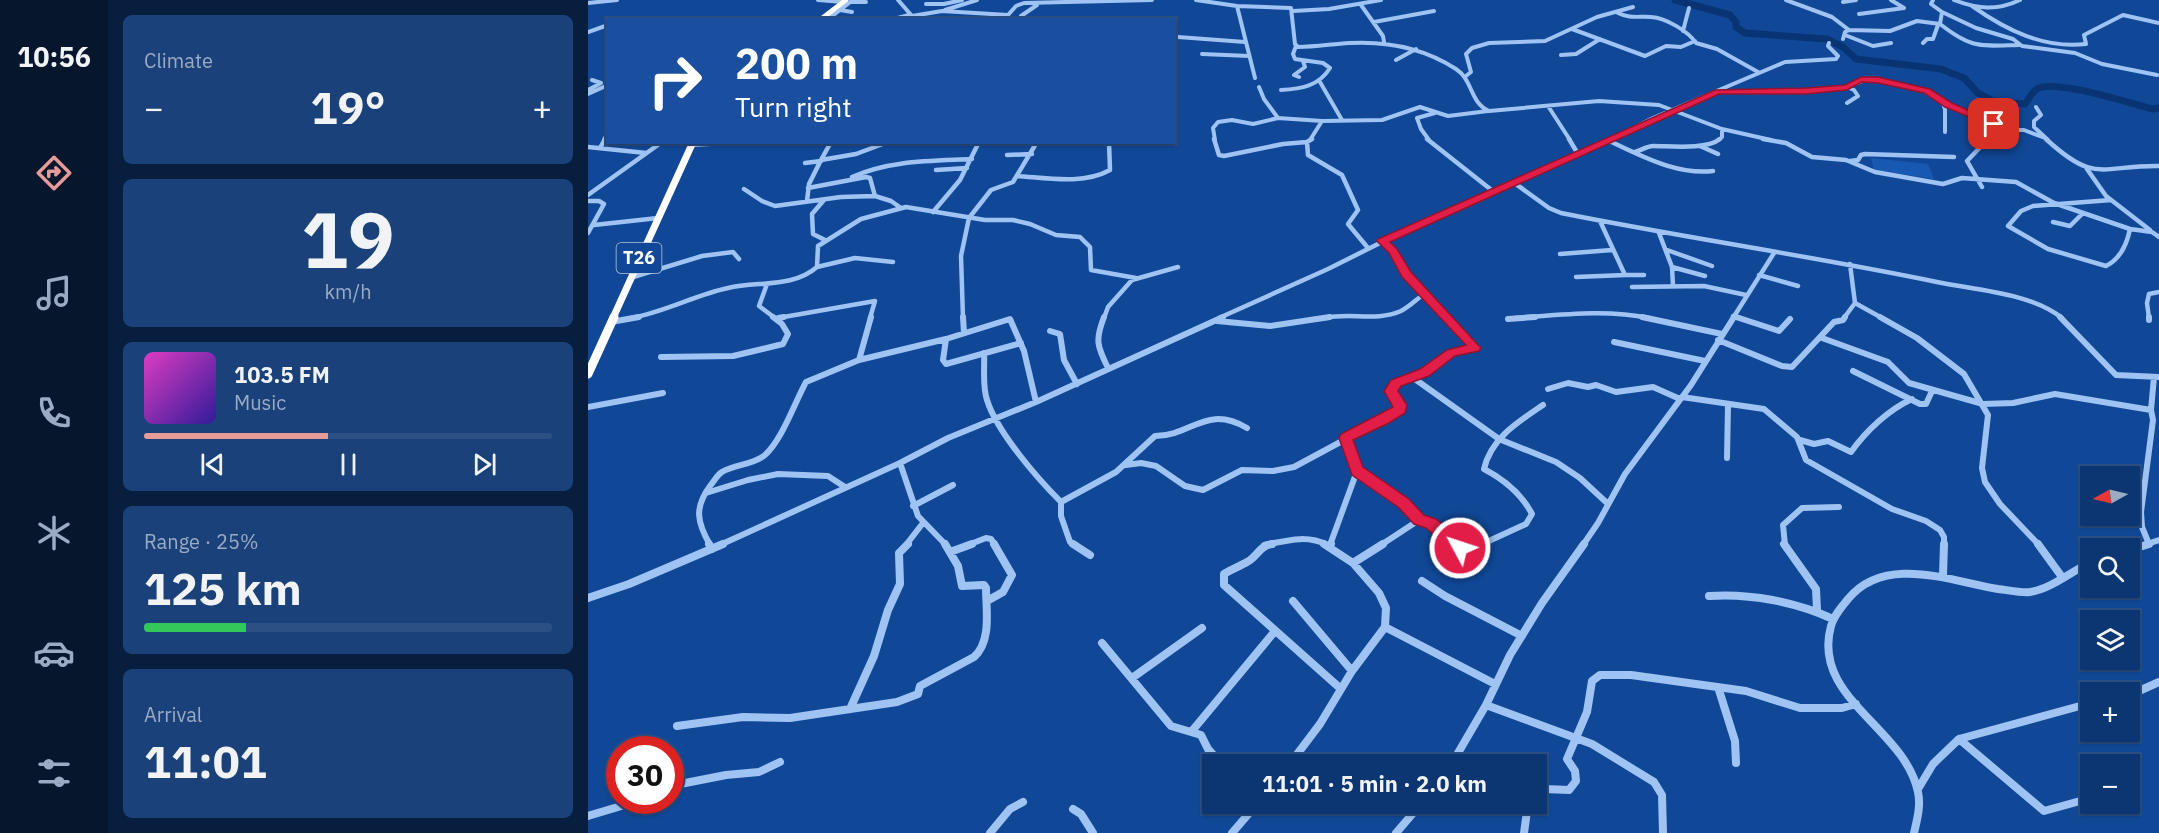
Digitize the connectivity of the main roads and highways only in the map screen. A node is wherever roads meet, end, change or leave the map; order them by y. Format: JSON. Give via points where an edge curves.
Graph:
{"nodes":[{"id":1,"x":848,"y":1,"type":"edge"},
{"id":2,"x":823,"y":18,"type":"edge"},
{"id":3,"x":692,"y":144,"type":"edge"},
{"id":4,"x":588,"y":374,"type":"edge"}],
"edges":[{"from":1,"to":2,"type":"highway"},
{"from":3,"to":4,"type":"highway","number":"T26"}]}
